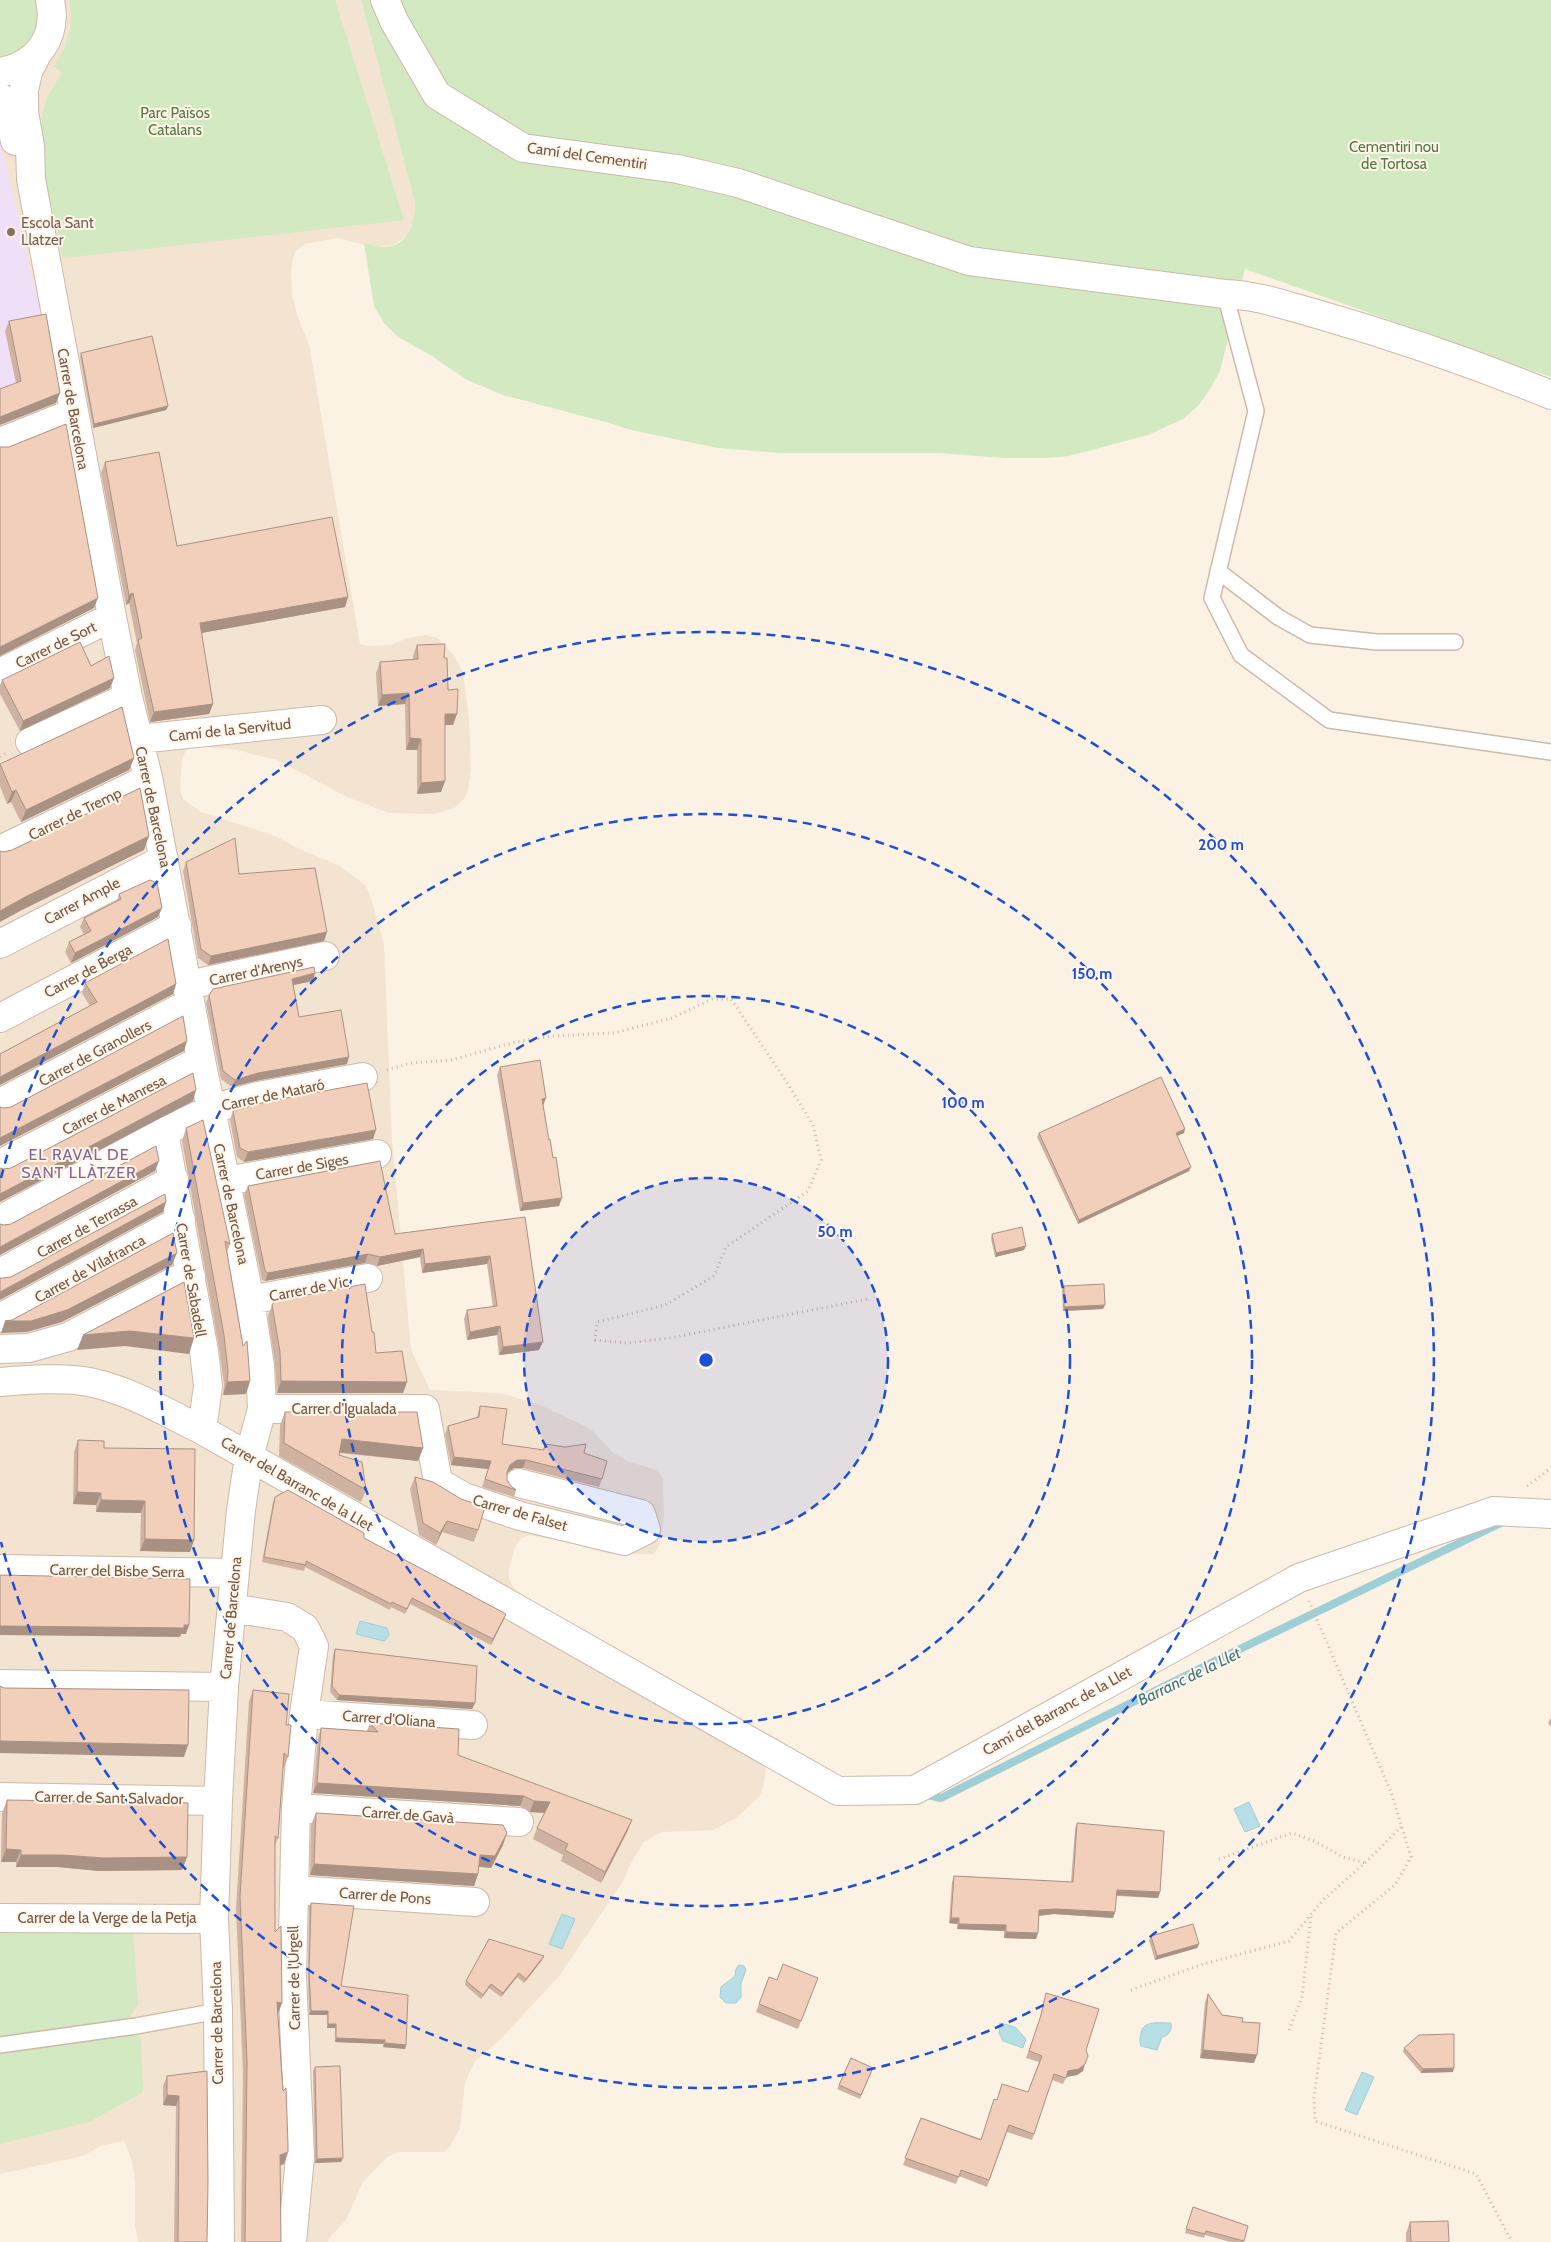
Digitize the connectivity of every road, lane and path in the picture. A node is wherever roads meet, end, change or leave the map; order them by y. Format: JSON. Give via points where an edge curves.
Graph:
{"nodes":[{"id":1,"x":50,"y":0,"type":"edge"},
{"id":2,"x":385,"y":0,"type":"edge"},
{"id":3,"x":36,"y":56,"type":"junction"},
{"id":4,"x":0,"y":72,"type":"edge"},
{"id":5,"x":0,"y":97,"type":"edge"},
{"id":6,"x":31,"y":179,"type":"junction"},
{"id":7,"x":1225,"y":294,"type":"junction"},
{"id":8,"x":1551,"y":395,"type":"edge"},
{"id":9,"x":73,"y":413,"type":"junction"},
{"id":10,"x":0,"y":442,"type":"edge"},
{"id":11,"x":1218,"y":571,"type":"junction"},
{"id":12,"x":112,"y":617,"type":"junction"},
{"id":13,"x":1455,"y":642,"type":"dead end"},
{"id":14,"x":0,"y":673,"type":"edge"},
{"id":15,"x":128,"y":697,"type":"junction"},
{"id":16,"x":322,"y":720,"type":"dead end"},
{"id":17,"x":138,"y":739,"type":"junction"},
{"id":18,"x":30,"y":742,"type":"dead end"},
{"id":19,"x":1551,"y":752,"type":"edge"},
{"id":20,"x":148,"y":777,"type":"junction"},
{"id":21,"x":0,"y":850,"type":"edge"},
{"id":22,"x":164,"y":859,"type":"junction"},
{"id":23,"x":177,"y":925,"type":"junction"},
{"id":24,"x":0,"y":944,"type":"edge"},
{"id":25,"x":325,"y":956,"type":"dead end"},
{"id":26,"x":189,"y":994,"type":"junction"},
{"id":27,"x":0,"y":1018,"type":"edge"},
{"id":28,"x":201,"y":1060,"type":"junction"},
{"id":29,"x":363,"y":1076,"type":"joint"},
{"id":30,"x":0,"y":1103,"type":"edge"},
{"id":31,"x":211,"y":1109,"type":"junction"},
{"id":32,"x":164,"y":1132,"type":"junction"},
{"id":33,"x":377,"y":1154,"type":"dead end"},
{"id":34,"x":0,"y":1164,"type":"edge"},
{"id":35,"x":174,"y":1179,"type":"junction"},
{"id":36,"x":226,"y":1181,"type":"junction"},
{"id":37,"x":0,"y":1220,"type":"edge"},
{"id":38,"x":181,"y":1220,"type":"junction"},
{"id":39,"x":0,"y":1273,"type":"edge"},
{"id":40,"x":191,"y":1276,"type":"junction"},
{"id":41,"x":368,"y":1278,"type":"dead end"},
{"id":42,"x":868,"y":1299,"type":"dead end"},
{"id":43,"x":250,"y":1300,"type":"junction"},
{"id":44,"x":0,"y":1318,"type":"edge"},
{"id":45,"x":0,"y":1349,"type":"edge"},
{"id":46,"x":0,"y":1382,"type":"edge"},
{"id":47,"x":262,"y":1409,"type":"junction"},
{"id":48,"x":426,"y":1409,"type":"joint"},
{"id":49,"x":202,"y":1430,"type":"junction"},
{"id":50,"x":249,"y":1456,"type":"junction"},
{"id":51,"x":519,"y":1483,"type":"dead end"},
{"id":52,"x":1551,"y":1514,"type":"edge"},
{"id":53,"x":0,"y":1569,"type":"edge"},
{"id":54,"x":235,"y":1573,"type":"junction"},
{"id":55,"x":1299,"y":1578,"type":"junction"},
{"id":56,"x":232,"y":1608,"type":"junction"},
{"id":57,"x":577,"y":1644,"type":"joint"},
{"id":58,"x":0,"y":1684,"type":"edge"},
{"id":59,"x":224,"y":1687,"type":"junction"},
{"id":60,"x":304,"y":1714,"type":"junction"},
{"id":61,"x":473,"y":1725,"type":"dead end"},
{"id":62,"x":0,"y":1797,"type":"edge"},
{"id":63,"x":218,"y":1801,"type":"junction"},
{"id":64,"x":296,"y":1808,"type":"junction"},
{"id":65,"x":519,"y":1822,"type":"dead end"},
{"id":66,"x":1401,"y":1827,"type":"junction"},
{"id":67,"x":1219,"y":1859,"type":"dead end"},
{"id":68,"x":1365,"y":1863,"type":"junction"},
{"id":69,"x":294,"y":1890,"type":"junction"},
{"id":70,"x":475,"y":1902,"type":"dead end"},
{"id":71,"x":1311,"y":1914,"type":"junction"},
{"id":72,"x":0,"y":1918,"type":"edge"},
{"id":73,"x":214,"y":1919,"type":"junction"},
{"id":74,"x":1131,"y":1990,"type":"dead end"},
{"id":75,"x":218,"y":2012,"type":"junction"},
{"id":76,"x":1289,"y":2030,"type":"dead end"},
{"id":77,"x":0,"y":2045,"type":"edge"},
{"id":78,"x":220,"y":2242,"type":"edge"},
{"id":79,"x":292,"y":2242,"type":"edge"},
{"id":80,"x":1512,"y":2242,"type":"edge"}],
"edges":[{"from":1,"to":3,"type":"street","name":"Carrer de Barcelona","via":[[50,34]]},
{"from":2,"to":7,"type":"street","name":"Camí del Cementiri","via":[[437,95],[522,148],[678,169],[738,183],[969,261]]},
{"from":3,"to":4,"type":"street","via":[[20,67]]},
{"from":3,"to":6,"type":"street","name":"Carrer de Barcelona","via":[[24,90]]},
{"from":5,"to":6,"type":"street","name":"Carrer de Barcelona"},
{"from":6,"to":9,"type":"street","name":"Carrer de Barcelona"},
{"from":7,"to":8,"type":"street","name":"Camí del Cementiri","via":[[1246,294],[1348,323],[1489,370]]},
{"from":7,"to":11,"type":"lane","via":[[1256,411]]},
{"from":9,"to":10,"type":"street"},
{"from":9,"to":12,"type":"street","name":"Carrer de Barcelona"},
{"from":11,"to":13,"type":"lane","via":[[1278,617],[1310,635],[1377,642]]},
{"from":11,"to":19,"type":"lane","via":[[1212,598],[1241,655],[1329,720]]},
{"from":12,"to":14,"type":"street","name":"Carrer de Sort"},
{"from":12,"to":15,"type":"street","name":"Carrer de Barcelona"},
{"from":15,"to":17,"type":"street","name":"Carrer de Barcelona"},
{"from":15,"to":18,"type":"street"},
{"from":16,"to":17,"type":"street","name":"Camí de la Servitud"},
{"from":17,"to":20,"type":"street","name":"Carrer de Barcelona"},
{"from":20,"to":21,"type":"street","name":"Carrer de Tremp"},
{"from":20,"to":22,"type":"street","name":"Carrer de Barcelona"},
{"from":22,"to":23,"type":"street","name":"Carrer de Barcelona"},
{"from":22,"to":24,"type":"street","name":"Carrer Ample"},
{"from":23,"to":26,"type":"street","name":"Carrer de Barcelona"},
{"from":23,"to":27,"type":"street","name":"Carrer de Berga"},
{"from":25,"to":26,"type":"street","name":"Carrer d'Arenys"},
{"from":26,"to":28,"type":"street","name":"Carrer de Barcelona"},
{"from":26,"to":30,"type":"street","name":"Carrer de Granollers"},
{"from":28,"to":31,"type":"street","name":"Carrer de Barcelona"},
{"from":28,"to":34,"type":"street","name":"Carrer de Manresa"},
{"from":29,"to":31,"type":"street","name":"Carrer de Mataró","via":[[258,1096]]},
{"from":29,"to":42,"type":"path","via":[[411,1063],[451,1060],[514,1042],[552,1036],[614,1033],[672,1018],[712,998],[731,999],[813,1125],[821,1160],[808,1190],[726,1247],[714,1276],[665,1304],[597,1322],[595,1340],[627,1343],[670,1338]]},
{"from":31,"to":32,"type":"street","name":"Carrer de Mataró"},
{"from":31,"to":36,"type":"street","name":"Carrer de Barcelona"},
{"from":32,"to":35,"type":"street","name":"Carrer de Sabadell"},
{"from":32,"to":37,"type":"street","name":"Carrer de Mataró"},
{"from":33,"to":36,"type":"street","name":"Carrer de Siges"},
{"from":35,"to":38,"type":"street","name":"Carrer de Sabadell"},
{"from":35,"to":39,"type":"street","name":"Carrer de Terrassa"},
{"from":36,"to":43,"type":"street","name":"Carrer de Barcelona"},
{"from":38,"to":40,"type":"street","name":"Carrer de Sabadell"},
{"from":38,"to":44,"type":"street","name":"Carrer de Vilafranca"},
{"from":40,"to":45,"type":"street","via":[[177,1280],[68,1337],[29,1348]]},
{"from":40,"to":49,"type":"street","name":"Carrer de Sabadell","via":[[208,1386]]},
{"from":41,"to":43,"type":"street","name":"Carrer de Vic"},
{"from":43,"to":47,"type":"street","name":"Carrer de Barcelona","via":[[260,1366]]},
{"from":46,"to":49,"type":"street","name":"Carrer del Barranc de la Llet","via":[[87,1381],[122,1391]]},
{"from":47,"to":48,"type":"street","name":"Carrer d'Igualada"},
{"from":47,"to":50,"type":"street","name":"Carrer de Barcelona"},
{"from":48,"to":51,"type":"street","name":"Carrer de Falset","via":[[438,1482],[464,1496],[520,1516],[624,1541],[646,1530],[641,1514]]},
{"from":49,"to":50,"type":"street","name":"Carrer del Barranc de la Llet"},
{"from":50,"to":54,"type":"street","name":"Carrer de Barcelona","via":[[240,1510]]},
{"from":50,"to":57,"type":"street","name":"Carrer del Barranc de la Llet"},
{"from":52,"to":55,"type":"street","name":"Camí del Barranc de la Llet","via":[[1494,1511]]},
{"from":53,"to":54,"type":"street","name":"Carrer del Bisbe Serra"},
{"from":54,"to":56,"type":"street","name":"Carrer de Barcelona"},
{"from":55,"to":57,"type":"street","name":"Camí del Barranc de la Llet","via":[[915,1790],[838,1791]]},
{"from":55,"to":66,"type":"path","via":[[1391,1792]]},
{"from":56,"to":59,"type":"street","name":"Carrer de Barcelona"},
{"from":56,"to":60,"type":"street","name":"Carrer de l'Urgell","via":[[287,1617],[305,1628],[314,1646]]},
{"from":58,"to":59,"type":"street"},
{"from":59,"to":63,"type":"street","name":"Carrer de Barcelona"},
{"from":60,"to":61,"type":"street","name":"Carrer d'Oliana"},
{"from":60,"to":64,"type":"street","name":"Carrer de l'Urgell"},
{"from":62,"to":63,"type":"street","name":"Carrer de Sant Salvador"},
{"from":63,"to":73,"type":"street","name":"Carrer de Barcelona"},
{"from":64,"to":65,"type":"street","name":"Carrer de Gavà"},
{"from":64,"to":69,"type":"street","name":"Carrer de l'Urgell"},
{"from":66,"to":68,"type":"path"},
{"from":66,"to":80,"type":"path","via":[[1411,1858],[1395,1885],[1336,1933],[1314,2098],[1315,2122],[1476,2174]]},
{"from":67,"to":68,"type":"path","via":[[1292,1833],[1343,1857]]},
{"from":68,"to":71,"type":"path"},
{"from":69,"to":70,"type":"street","name":"Carrer de Pons"},
{"from":69,"to":79,"type":"street","name":"Carrer de l'Urgell","via":[[292,1976],[300,2157]]},
{"from":71,"to":74,"type":"path","via":[[1289,1941],[1200,1965]]},
{"from":71,"to":76,"type":"path","via":[[1302,1997]]},
{"from":72,"to":73,"type":"street","name":"Carrer de la Verge de la Petja"},
{"from":73,"to":75,"type":"street","name":"Carrer de Barcelona"},
{"from":75,"to":77,"type":"lane"},
{"from":75,"to":78,"type":"street","name":"Carrer de Barcelona"}]}
